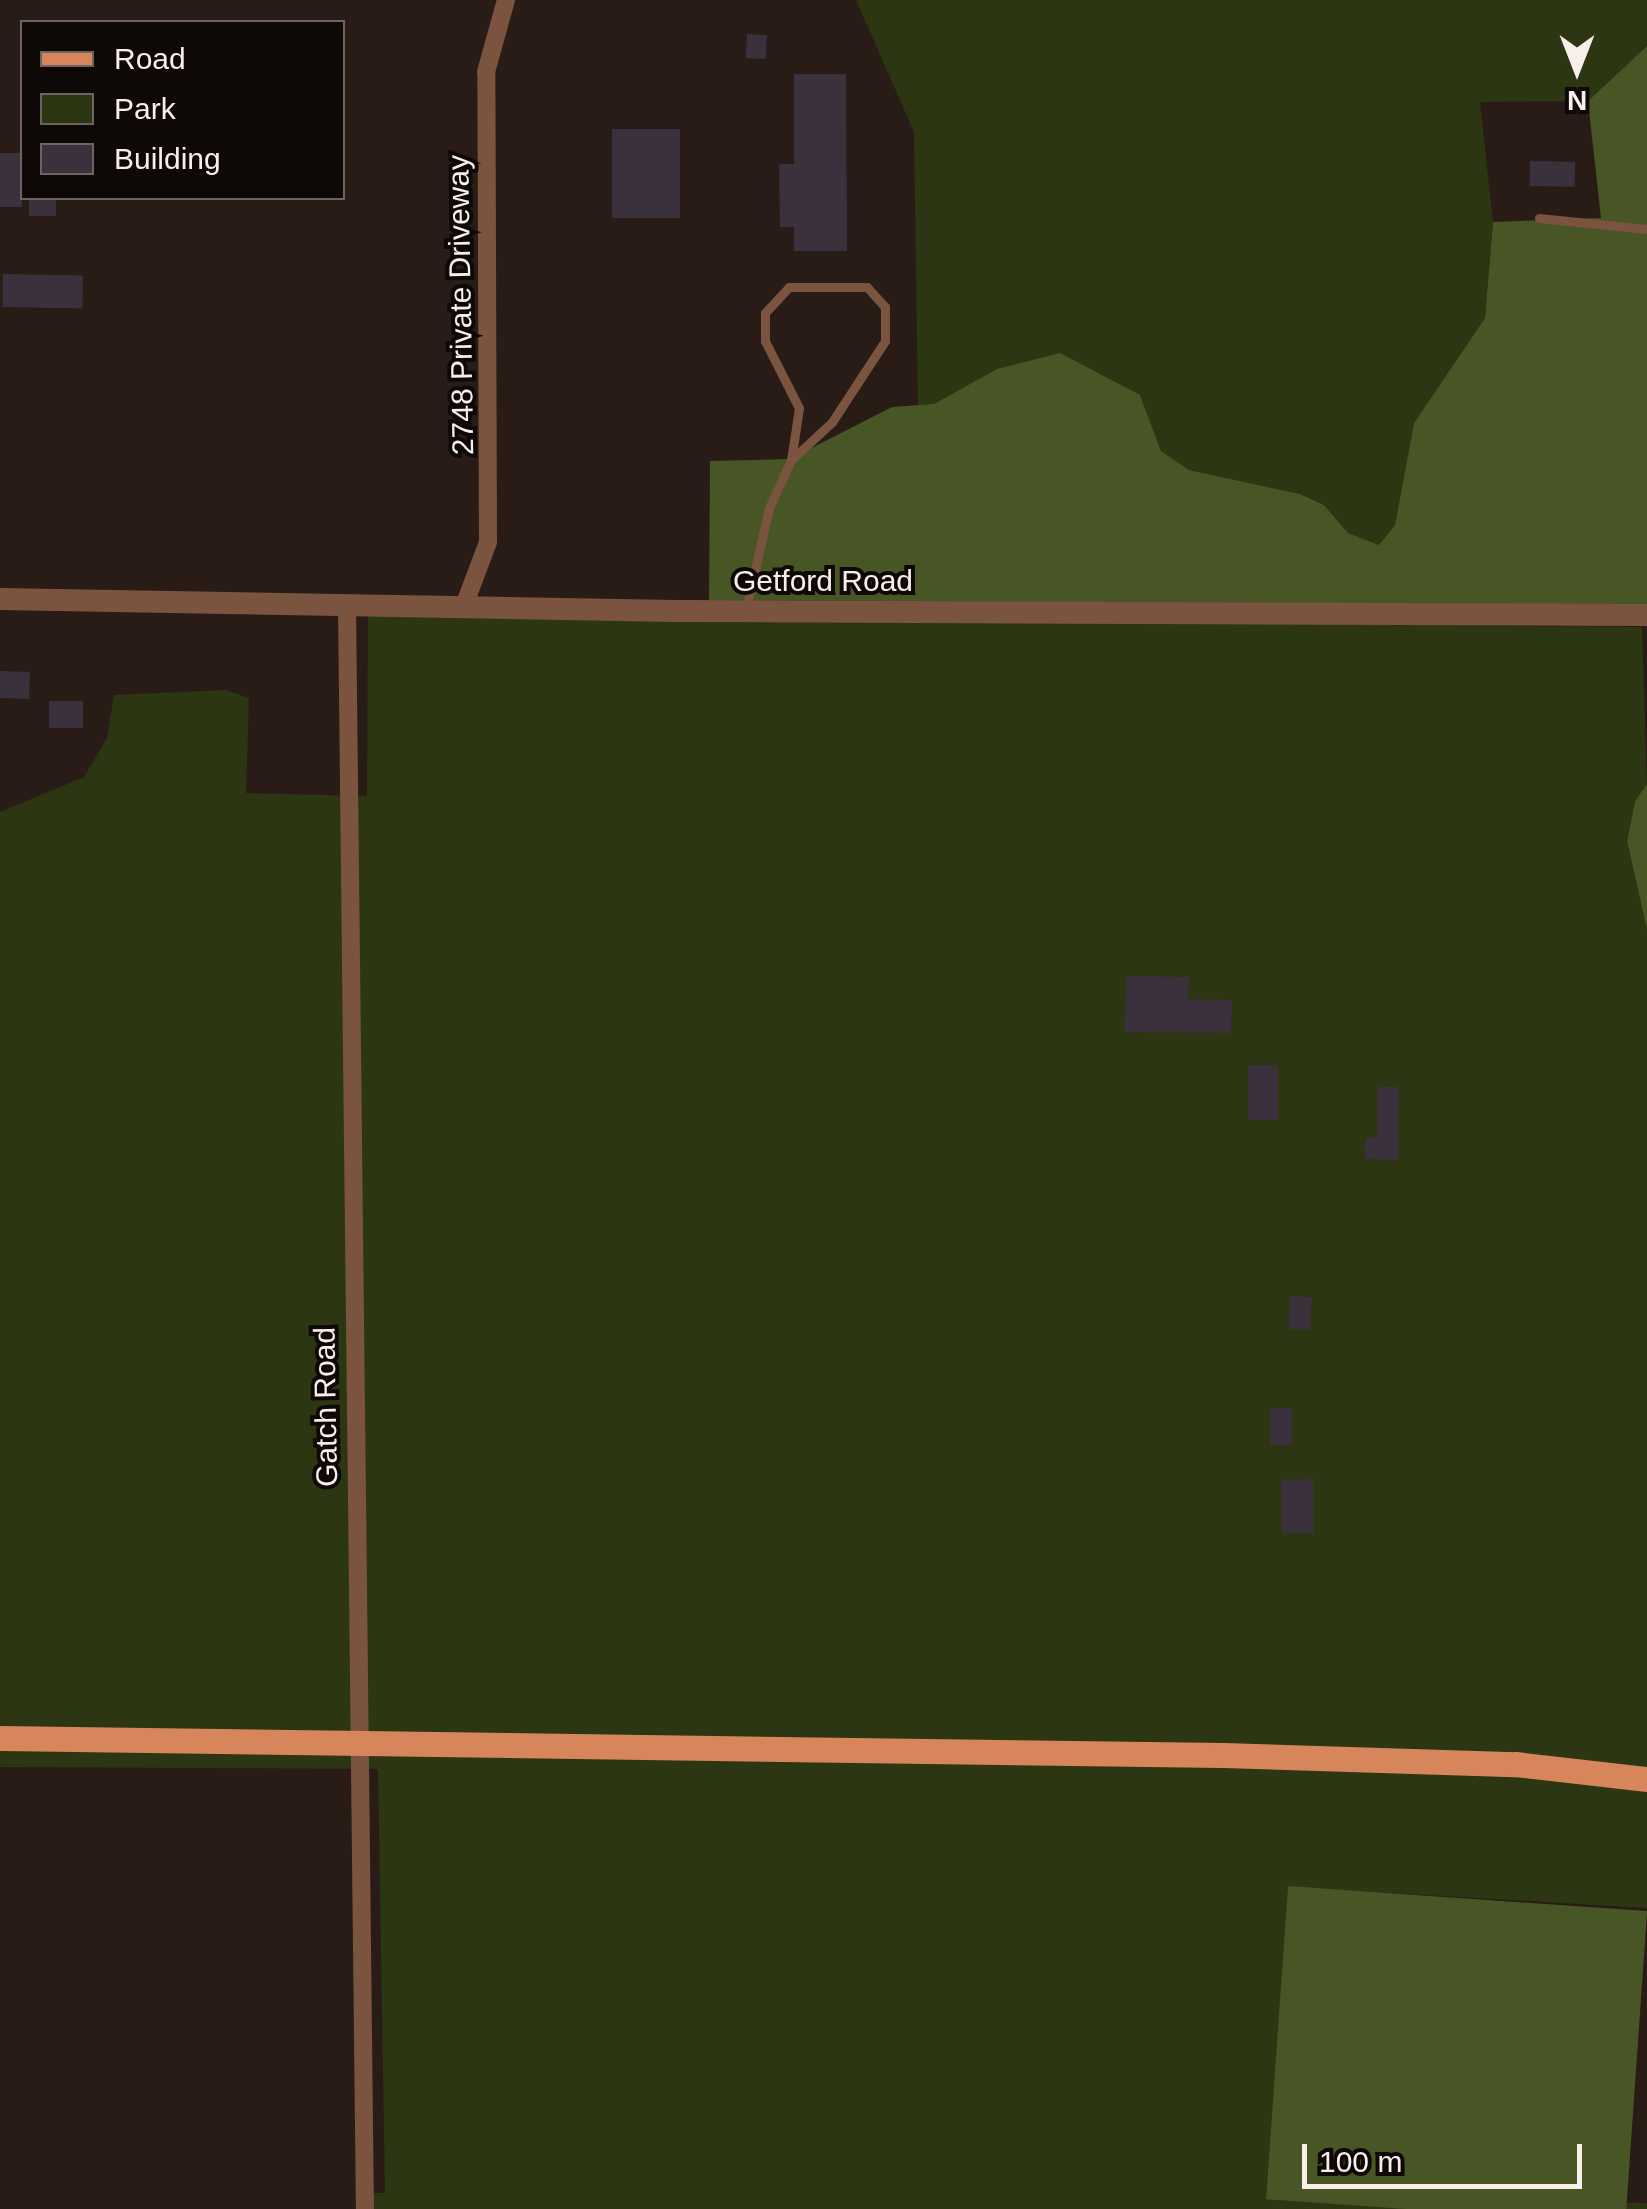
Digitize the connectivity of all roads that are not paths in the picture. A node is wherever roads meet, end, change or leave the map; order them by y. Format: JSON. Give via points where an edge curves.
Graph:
{"nodes":[{"id":1,"x":506,"y":0,"type":"edge"},
{"id":2,"x":1539,"y":218,"type":"dead end"},
{"id":3,"x":1647,"y":229,"type":"edge"},
{"id":4,"x":791,"y":460,"type":"junction"},
{"id":5,"x":0,"y":599,"type":"edge"},
{"id":6,"x":346,"y":604,"type":"junction"},
{"id":7,"x":464,"y":606,"type":"junction"},
{"id":8,"x":746,"y":611,"type":"junction"},
{"id":9,"x":1647,"y":616,"type":"edge"},
{"id":10,"x":0,"y":1738,"type":"edge"},
{"id":11,"x":358,"y":1742,"type":"junction"},
{"id":12,"x":1647,"y":1779,"type":"edge"},
{"id":13,"x":365,"y":2209,"type":"edge"}],
"edges":[{"from":1,"to":7,"type":"street","name":"2748 Private Driveway","via":[[486,72],[488,542]]},
{"from":2,"to":3,"type":"lane"},
{"from":4,"to":4,"type":"lane","via":[[832,422],[885,340],[885,308],[868,287],[789,286],[764,314],[764,341],[799,408]]},
{"from":4,"to":8,"type":"lane","via":[[769,508]]},
{"from":5,"to":6,"type":"street","name":"Getford Road"},
{"from":6,"to":7,"type":"street","name":"Getford Road"},
{"from":6,"to":11,"type":"street","name":"Gatch Road"},
{"from":7,"to":8,"type":"street","name":"Getford Road"},
{"from":8,"to":9,"type":"street","name":"Getford Road"},
{"from":10,"to":11,"type":"main road"},
{"from":11,"to":12,"type":"main road","via":[[1276,1756],[1515,1764]]},
{"from":11,"to":13,"type":"street","name":"Gatch Road"}]}
